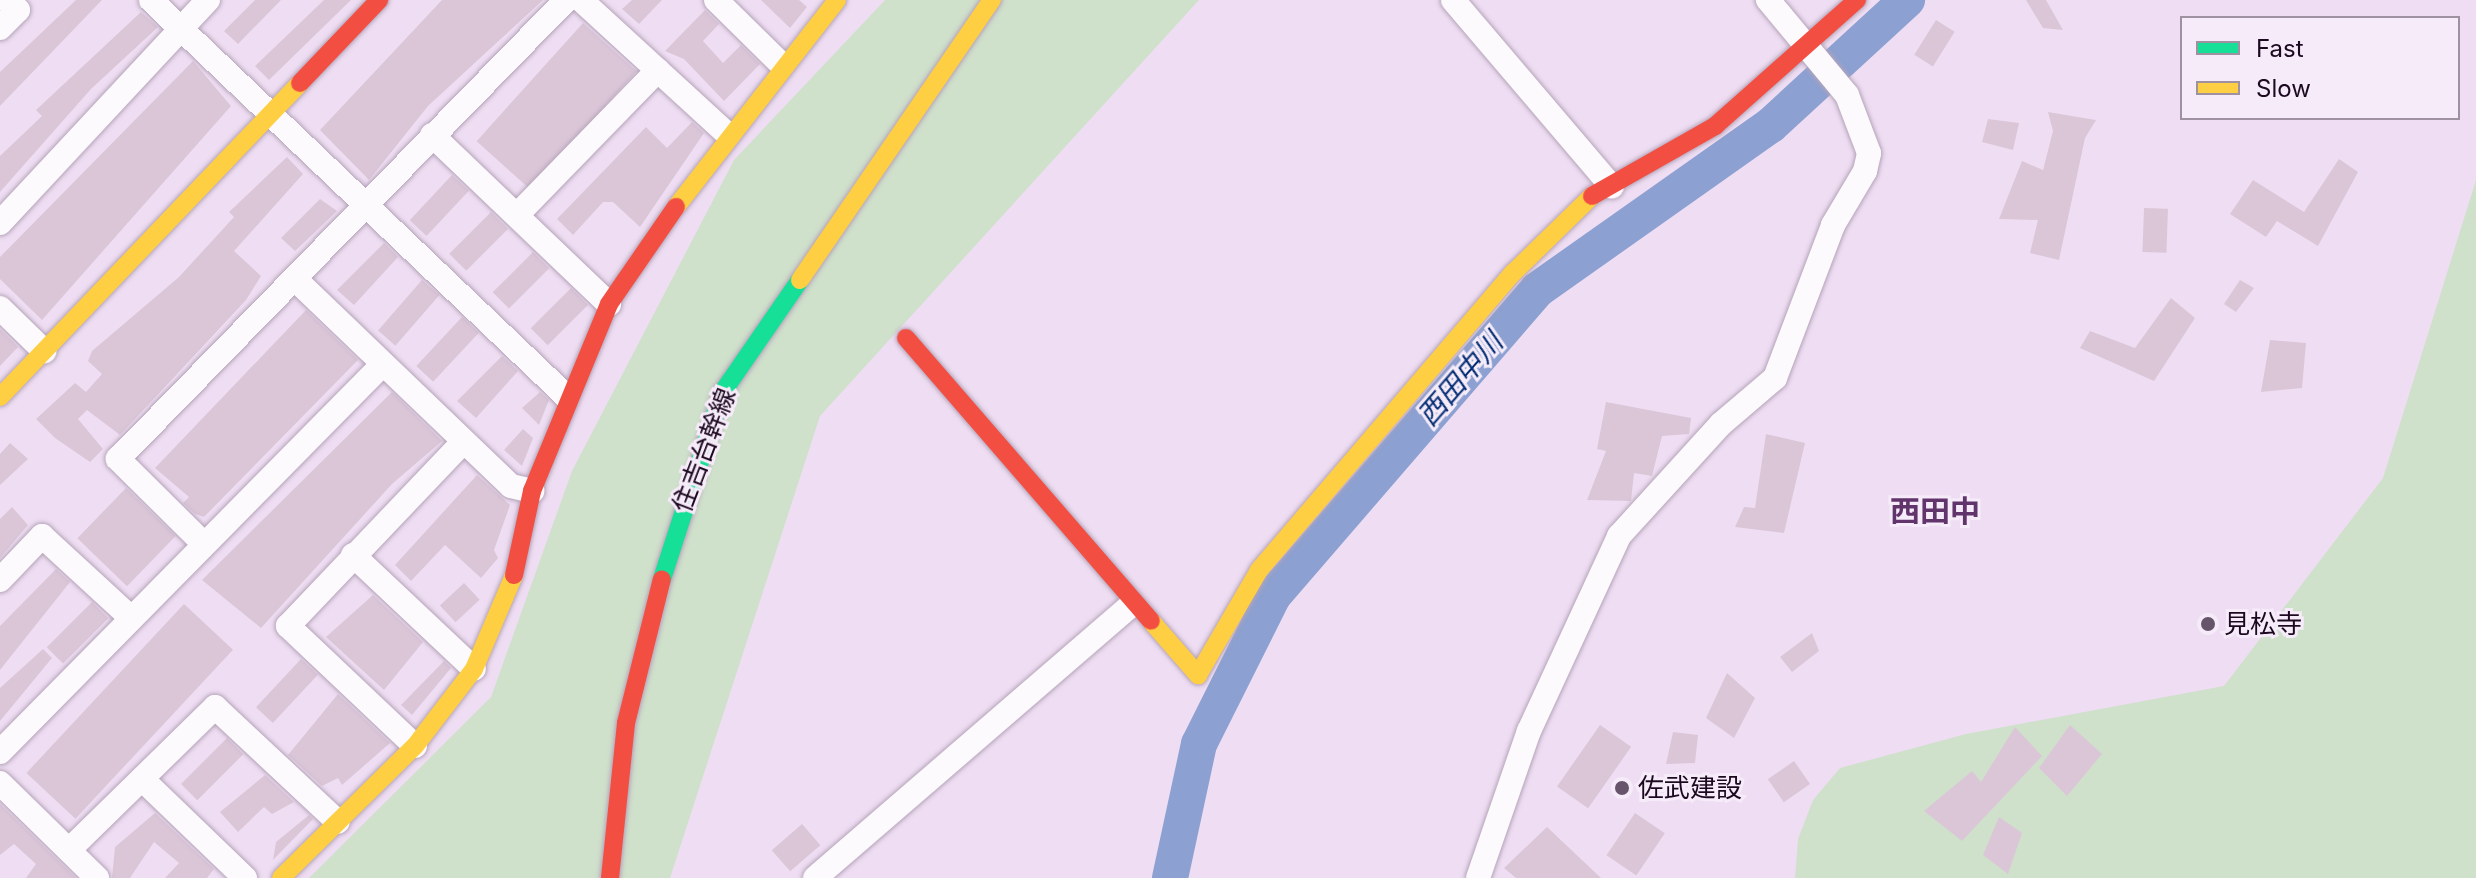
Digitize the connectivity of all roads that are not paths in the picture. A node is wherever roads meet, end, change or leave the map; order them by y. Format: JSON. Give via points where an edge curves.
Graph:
{"nodes":[{"id":1,"x":7,"y":0,"type":"edge"},
{"id":2,"x":151,"y":0,"type":"edge"},
{"id":3,"x":208,"y":0,"type":"edge"},
{"id":4,"x":379,"y":0,"type":"edge"},
{"id":5,"x":566,"y":0,"type":"edge"},
{"id":6,"x":581,"y":0,"type":"edge"},
{"id":7,"x":716,"y":0,"type":"edge"},
{"id":8,"x":837,"y":0,"type":"edge"},
{"id":9,"x":992,"y":0,"type":"edge"},
{"id":10,"x":1453,"y":0,"type":"edge"},
{"id":11,"x":1768,"y":0,"type":"edge"},
{"id":12,"x":1857,"y":0,"type":"edge"},
{"id":13,"x":0,"y":28,"type":"edge"},
{"id":14,"x":181,"y":29,"type":"junction"},
{"id":15,"x":1811,"y":52,"type":"junction"},
{"id":16,"x":780,"y":63,"type":"junction"},
{"id":17,"x":658,"y":70,"type":"junction"},
{"id":18,"x":270,"y":113,"type":"junction"},
{"id":19,"x":727,"y":134,"type":"junction"},
{"id":20,"x":432,"y":135,"type":"junction"},
{"id":21,"x":1612,"y":187,"type":"junction"},
{"id":22,"x":364,"y":206,"type":"junction"},
{"id":23,"x":517,"y":215,"type":"junction"},
{"id":24,"x":0,"y":223,"type":"edge"},
{"id":25,"x":295,"y":279,"type":"junction"},
{"id":26,"x":609,"y":304,"type":"junction"},
{"id":27,"x":0,"y":308,"type":"edge"},
{"id":28,"x":906,"y":338,"type":"dead end"},
{"id":29,"x":44,"y":351,"type":"junction"},
{"id":30,"x":383,"y":364,"type":"junction"},
{"id":31,"x":0,"y":397,"type":"edge"},
{"id":32,"x":567,"y":397,"type":"junction"},
{"id":33,"x":463,"y":442,"type":"junction"},
{"id":34,"x":532,"y":491,"type":"junction"},
{"id":35,"x":203,"y":543,"type":"junction"},
{"id":36,"x":353,"y":555,"type":"junction"},
{"id":37,"x":0,"y":580,"type":"edge"},
{"id":38,"x":1132,"y":604,"type":"junction"},
{"id":39,"x":130,"y":617,"type":"junction"},
{"id":40,"x":474,"y":669,"type":"junction"},
{"id":41,"x":415,"y":746,"type":"junction"},
{"id":42,"x":0,"y":752,"type":"edge"},
{"id":43,"x":142,"y":779,"type":"junction"},
{"id":44,"x":0,"y":783,"type":"edge"},
{"id":45,"x":338,"y":822,"type":"junction"},
{"id":46,"x":70,"y":849,"type":"junction"},
{"id":47,"x":97,"y":878,"type":"edge"},
{"id":48,"x":245,"y":878,"type":"edge"},
{"id":49,"x":281,"y":878,"type":"edge"},
{"id":50,"x":610,"y":878,"type":"edge"},
{"id":51,"x":815,"y":878,"type":"edge"},
{"id":52,"x":1478,"y":878,"type":"edge"}],
"edges":[{"from":1,"to":13,"type":"street","via":[[18,10]]},
{"from":2,"to":14,"type":"street"},
{"from":3,"to":14,"type":"street"},
{"from":4,"to":18,"type":"street"},
{"from":5,"to":20,"type":"street"},
{"from":6,"to":17,"type":"street"},
{"from":7,"to":16,"type":"street"},
{"from":8,"to":16,"type":"street"},
{"from":9,"to":50,"type":"street","name":"住吉台幹線","via":[[722,393],[677,518],[626,723]]},
{"from":10,"to":21,"type":"street"},
{"from":11,"to":15,"type":"street"},
{"from":12,"to":15,"type":"street"},
{"from":14,"to":18,"type":"street"},
{"from":14,"to":24,"type":"street"},
{"from":15,"to":21,"type":"street","via":[[1715,126]]},
{"from":15,"to":52,"type":"street","via":[[1847,95],[1869,153],[1865,171],[1833,225],[1791,352],[1775,378],[1721,424],[1619,536],[1529,731]]},
{"from":16,"to":19,"type":"street"},
{"from":17,"to":19,"type":"street"},
{"from":17,"to":23,"type":"street"},
{"from":18,"to":22,"type":"street"},
{"from":18,"to":29,"type":"street"},
{"from":19,"to":26,"type":"street"},
{"from":20,"to":22,"type":"street"},
{"from":20,"to":23,"type":"street"},
{"from":21,"to":38,"type":"street","via":[[1582,202],[1393,408],[1259,570],[1198,675]]},
{"from":22,"to":25,"type":"street"},
{"from":22,"to":32,"type":"street"},
{"from":23,"to":26,"type":"street"},
{"from":25,"to":30,"type":"street"},
{"from":25,"to":35,"type":"street","via":[[118,459]]},
{"from":26,"to":32,"type":"street"},
{"from":27,"to":29,"type":"street"},
{"from":28,"to":38,"type":"street"},
{"from":29,"to":31,"type":"street"},
{"from":30,"to":33,"type":"street"},
{"from":30,"to":35,"type":"street"},
{"from":32,"to":34,"type":"street"},
{"from":33,"to":34,"type":"street","via":[[511,486]]},
{"from":33,"to":36,"type":"street"},
{"from":34,"to":40,"type":"street","via":[[514,574]]},
{"from":35,"to":39,"type":"street"},
{"from":36,"to":40,"type":"street"},
{"from":36,"to":41,"type":"street","via":[[288,626]]},
{"from":37,"to":39,"type":"street","via":[[42,536]]},
{"from":38,"to":51,"type":"street"},
{"from":39,"to":42,"type":"street"},
{"from":40,"to":41,"type":"street"},
{"from":41,"to":45,"type":"street"},
{"from":43,"to":45,"type":"street","via":[[215,707]]},
{"from":43,"to":46,"type":"street"},
{"from":43,"to":48,"type":"street"},
{"from":44,"to":46,"type":"street"},
{"from":45,"to":49,"type":"street"},
{"from":46,"to":47,"type":"street"}]}
